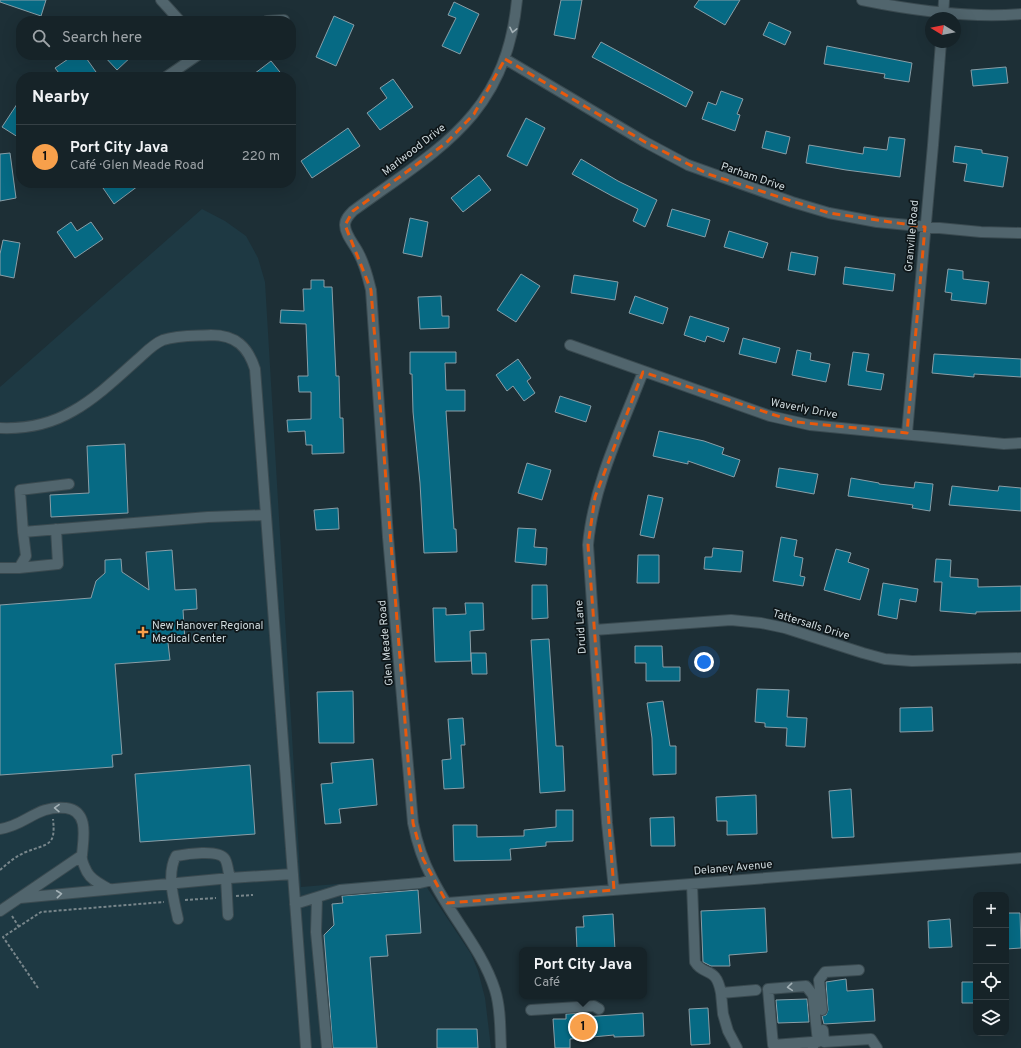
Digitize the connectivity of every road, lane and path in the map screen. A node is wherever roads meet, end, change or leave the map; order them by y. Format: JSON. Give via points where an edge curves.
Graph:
{"nodes":[{"id":1,"x":160,"y":0,"type":"edge"},
{"id":2,"x":517,"y":0,"type":"edge"},
{"id":3,"x":862,"y":0,"type":"edge"},
{"id":4,"x":944,"y":0,"type":"edge"},
{"id":5,"x":926,"y":12,"type":"edge"},
{"id":6,"x":943,"y":12,"type":"edge"},
{"id":7,"x":1021,"y":14,"type":"edge"},
{"id":8,"x":961,"y":15,"type":"edge"},
{"id":9,"x":175,"y":16,"type":"edge"},
{"id":10,"x":940,"y":48,"type":"edge"},
{"id":11,"x":505,"y":59,"type":"junction"},
{"id":12,"x":191,"y":60,"type":"edge"},
{"id":13,"x":173,"y":72,"type":"edge"},
{"id":14,"x":346,"y":222,"type":"joint"},
{"id":15,"x":925,"y":227,"type":"junction"},
{"id":16,"x":1021,"y":233,"type":"edge"},
{"id":17,"x":570,"y":345,"type":"dead end"},
{"id":18,"x":642,"y":372,"type":"junction"},
{"id":19,"x":0,"y":428,"type":"edge"},
{"id":20,"x":907,"y":433,"type":"junction"},
{"id":21,"x":1021,"y":443,"type":"edge"},
{"id":22,"x":69,"y":484,"type":"dead end"},
{"id":23,"x":266,"y":515,"type":"junction"},
{"id":24,"x":56,"y":529,"type":"junction"},
{"id":25,"x":24,"y":532,"type":"junction"},
{"id":26,"x":0,"y":568,"type":"edge"},
{"id":27,"x":19,"y":568,"type":"junction"},
{"id":28,"x":594,"y":630,"type":"junction"},
{"id":29,"x":1021,"y":658,"type":"edge"},
{"id":30,"x":53,"y":807,"type":"junction"},
{"id":31,"x":0,"y":829,"type":"edge"},
{"id":32,"x":81,"y":856,"type":"junction"},
{"id":33,"x":1021,"y":858,"type":"edge"},
{"id":34,"x":0,"y":870,"type":"edge"},
{"id":35,"x":293,"y":874,"type":"junction"},
{"id":36,"x":228,"y":878,"type":"junction"},
{"id":37,"x":433,"y":880,"type":"junction"},
{"id":38,"x":172,"y":883,"type":"junction"},
{"id":39,"x":692,"y":884,"type":"junction"},
{"id":40,"x":109,"y":889,"type":"junction"},
{"id":41,"x":614,"y":890,"type":"junction"},
{"id":42,"x":253,"y":895,"type":"dead end"},
{"id":43,"x":227,"y":897,"type":"junction"},
{"id":44,"x":20,"y":898,"type":"junction"},
{"id":45,"x":317,"y":898,"type":"junction"},
{"id":46,"x":175,"y":901,"type":"junction"},
{"id":47,"x":447,"y":903,"type":"junction"},
{"id":48,"x":295,"y":904,"type":"junction"},
{"id":49,"x":0,"y":912,"type":"edge"},
{"id":50,"x":228,"y":915,"type":"dead end"},
{"id":51,"x":178,"y":919,"type":"dead end"},
{"id":52,"x":859,"y":970,"type":"dead end"},
{"id":53,"x":38,"y":988,"type":"dead end"},
{"id":54,"x":756,"y":990,"type":"dead end"},
{"id":55,"x":722,"y":993,"type":"junction"},
{"id":56,"x":599,"y":1009,"type":"dead end"},
{"id":57,"x":531,"y":1010,"type":"dead end"},
{"id":58,"x":813,"y":1045,"type":"edge"},
{"id":59,"x":306,"y":1048,"type":"edge"},
{"id":60,"x":327,"y":1048,"type":"edge"},
{"id":61,"x":501,"y":1048,"type":"edge"},
{"id":62,"x":738,"y":1048,"type":"edge"},
{"id":63,"x":877,"y":1048,"type":"edge"}],
"edges":[{"from":1,"to":9,"type":"street"},
{"from":2,"to":11,"type":"street","name":"Marlwood Drive","one_way":true},
{"from":3,"to":5,"type":"street"},
{"from":4,"to":6,"type":"street"},
{"from":7,"to":8,"type":"street"},
{"from":10,"to":15,"type":"street","name":"Granville Road"},
{"from":11,"to":14,"type":"street","name":"Marlwood Drive","via":[[484,101],[465,124],[446,143],[353,211]]},
{"from":11,"to":15,"type":"street","name":"Parham Drive","via":[[645,142],[708,174],[829,213]]},
{"from":12,"to":13,"type":"street"},
{"from":14,"to":37,"type":"street","name":"Glen Meade Road","via":[[346,231],[359,253],[371,290],[410,802],[416,838]]},
{"from":15,"to":16,"type":"street","name":"Parham Drive"},
{"from":15,"to":20,"type":"street","name":"Granville Road"},
{"from":17,"to":18,"type":"street","name":"Waverly Drive"},
{"from":18,"to":20,"type":"street","name":"Waverly Drive","via":[[770,416],[796,422]]},
{"from":18,"to":28,"type":"street","name":"Druid Lane","via":[[595,497],[588,545]]},
{"from":19,"to":23,"type":"street","via":[[42,424],[69,414],[88,402],[150,348],[163,341],[195,336],[229,338],[242,345],[251,356],[255,369]]},
{"from":20,"to":21,"type":"street","name":"Waverly Drive","via":[[1004,444]]},
{"from":22,"to":25,"type":"street","via":[[20,490]]},
{"from":23,"to":24,"type":"street"},
{"from":23,"to":35,"type":"street"},
{"from":24,"to":25,"type":"street"},
{"from":24,"to":27,"type":"street","via":[[58,564]]},
{"from":25,"to":27,"type":"street","via":[[26,556]]},
{"from":26,"to":27,"type":"street"},
{"from":28,"to":29,"type":"street","name":"Tattersalls Drive","via":[[731,620],[761,622],[785,628],[886,659],[912,661]]},
{"from":28,"to":41,"type":"street","name":"Druid Lane"},
{"from":30,"to":31,"type":"street","via":[[36,812],[13,827]]},
{"from":32,"to":30,"type":"street","one_way":true,"via":[[85,833],[81,817],[70,809]]},
{"from":30,"to":34,"type":"path","via":[[52,840],[45,846],[17,856]]},
{"from":32,"to":40,"type":"street","via":[[87,873],[93,880]]},
{"from":32,"to":44,"type":"street"},
{"from":33,"to":39,"type":"street","name":"Delaney Avenue"},
{"from":35,"to":36,"type":"street"},
{"from":35,"to":48,"type":"street"},
{"from":36,"to":38,"type":"street"},
{"from":36,"to":38,"type":"street","via":[[225,859],[221,855],[181,855],[176,856],[174,860]]},
{"from":36,"to":43,"type":"street"},
{"from":37,"to":45,"type":"street","via":[[340,890]]},
{"from":37,"to":47,"type":"street","name":"Glen Meade Road"},
{"from":38,"to":40,"type":"street"},
{"from":38,"to":46,"type":"street"},
{"from":39,"to":41,"type":"street","name":"Delaney Avenue"},
{"from":39,"to":55,"type":"street","via":[[694,962],[698,967],[714,975]]},
{"from":44,"to":40,"type":"street","one_way":true},
{"from":41,"to":47,"type":"street","name":"Delaney Avenue"},
{"from":42,"to":43,"type":"path"},
{"from":43,"to":46,"type":"path"},
{"from":43,"to":50,"type":"street"},
{"from":44,"to":49,"type":"street"},
{"from":45,"to":48,"type":"street"},
{"from":45,"to":60,"type":"street","via":[[316,932]]},
{"from":46,"to":51,"type":"street"},
{"from":46,"to":53,"type":"path","via":[[41,912],[3,937]]},
{"from":47,"to":61,"type":"street","name":"Glen Meade Road","via":[[477,951],[495,990],[500,1013]]},
{"from":48,"to":59,"type":"street"},
{"from":52,"to":63,"type":"street","via":[[825,972],[819,980],[824,1042],[870,1039]]},
{"from":54,"to":55,"type":"street"},
{"from":55,"to":62,"type":"street","via":[[723,1014],[728,1031]]},
{"from":56,"to":57,"type":"street","via":[[594,1006]]},
{"from":58,"to":58,"type":"street","one_way":true,"via":[[818,1042],[813,994],[806,986],[768,989],[773,1045]]}]}
